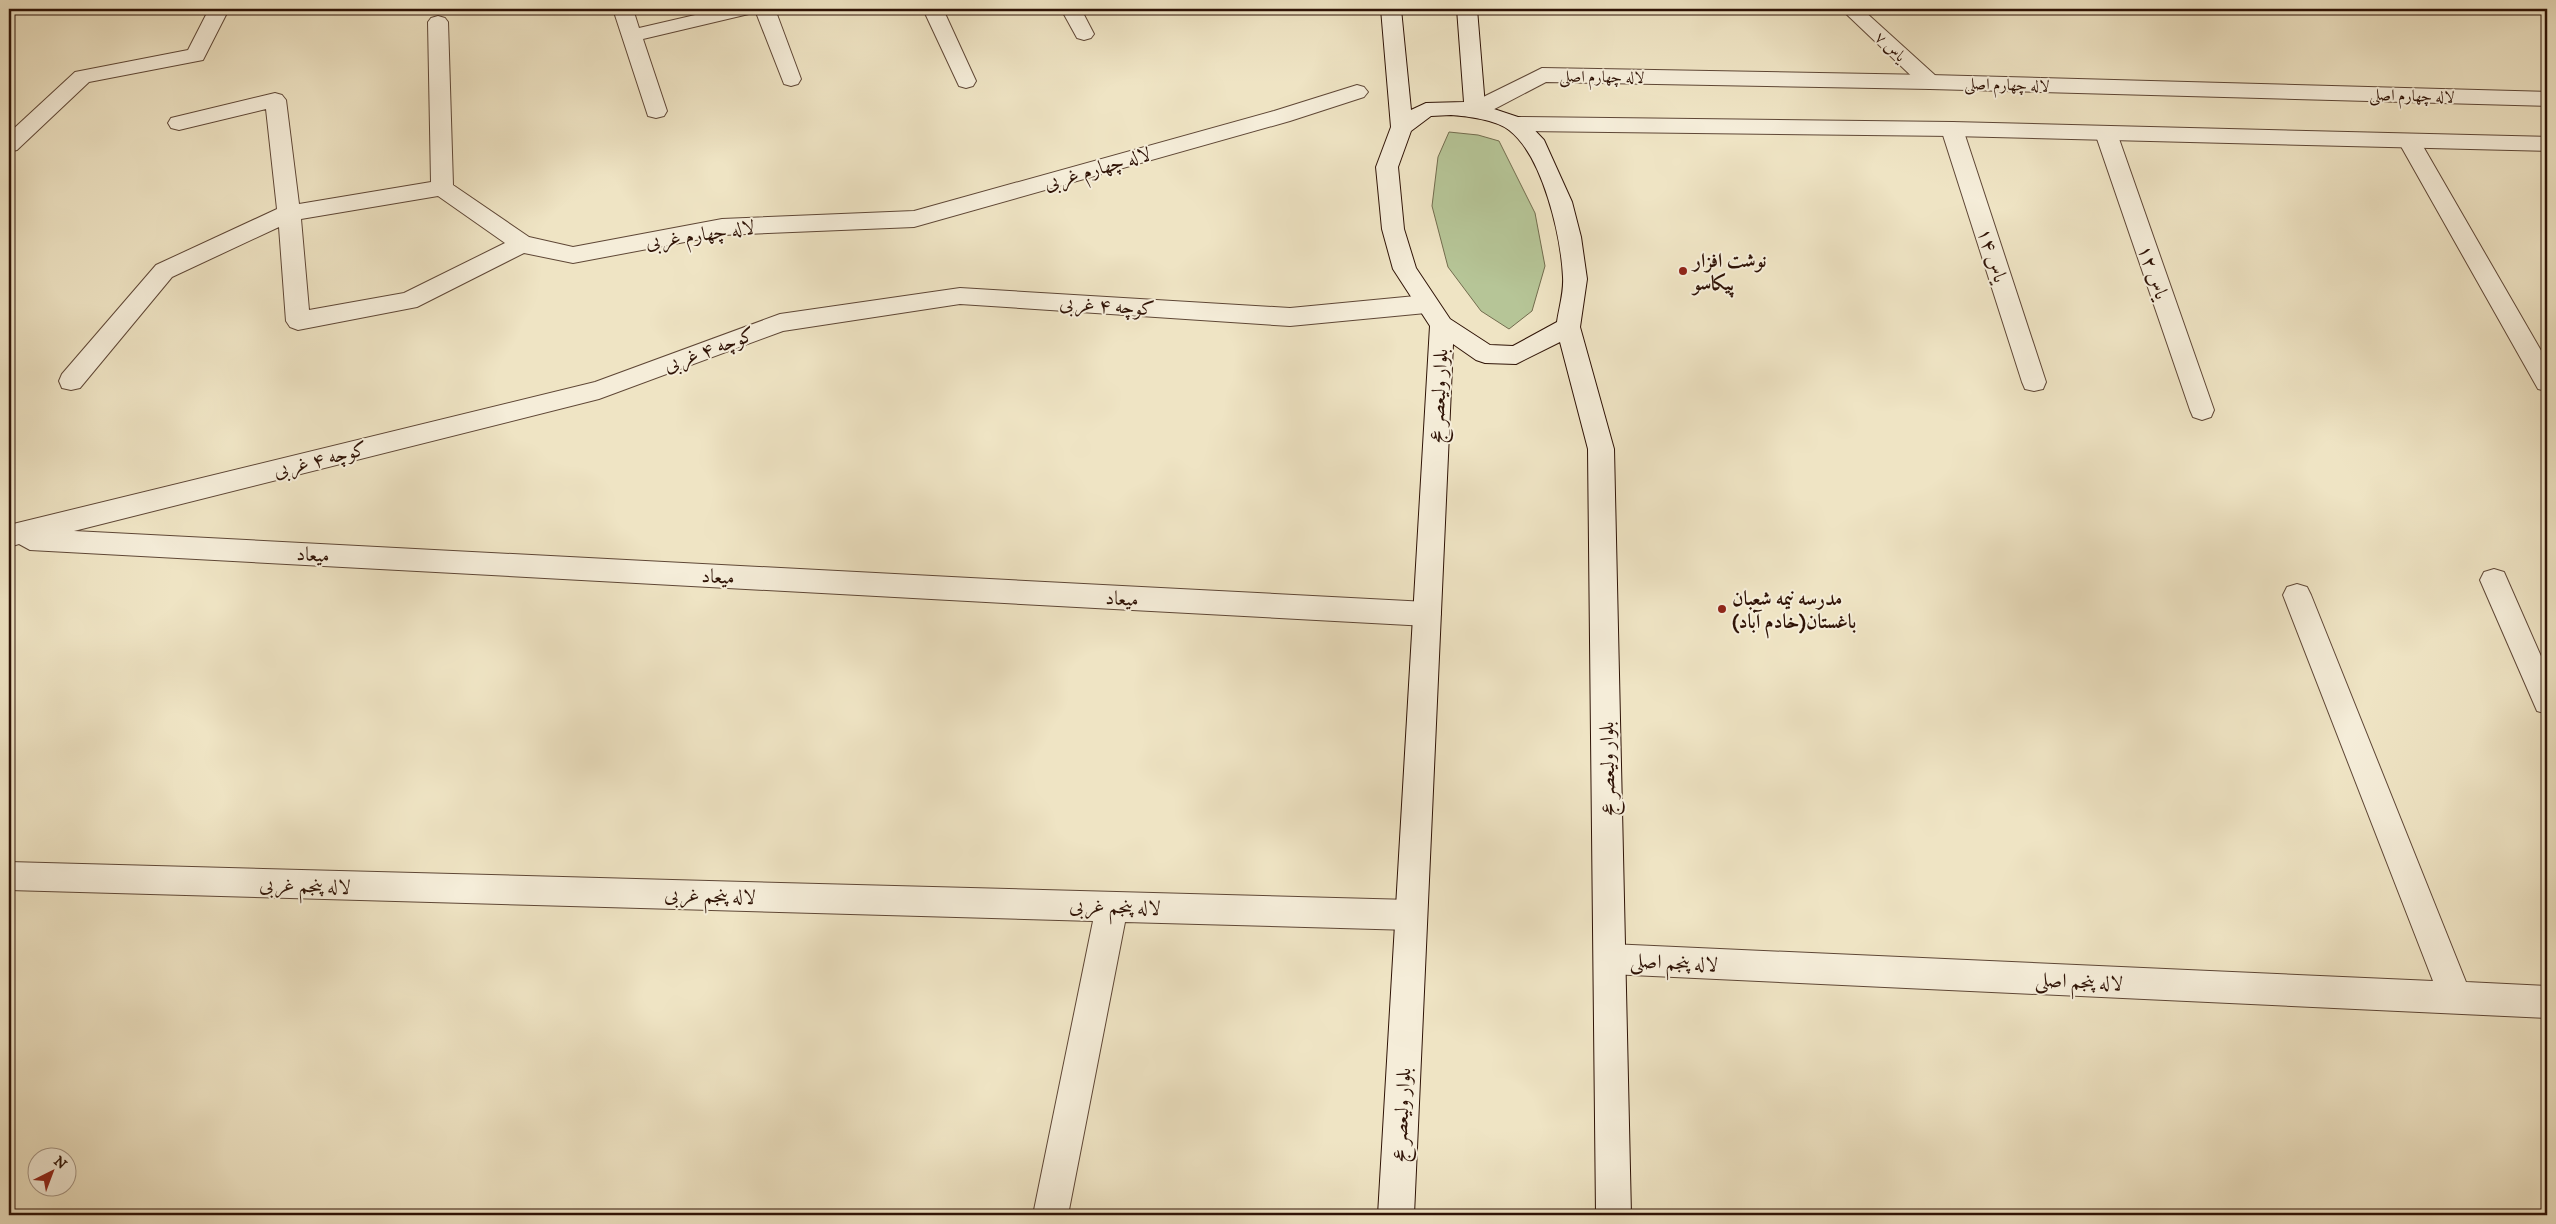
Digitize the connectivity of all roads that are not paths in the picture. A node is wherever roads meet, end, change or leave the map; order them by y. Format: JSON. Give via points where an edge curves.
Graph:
{"nodes":[{"id":1,"x":219,"y":9,"type":"edge"},
{"id":2,"x":623,"y":9,"type":"edge"},
{"id":3,"x":746,"y":9,"type":"edge"},
{"id":4,"x":765,"y":9,"type":"edge"},
{"id":5,"x":933,"y":9,"type":"edge"},
{"id":6,"x":1071,"y":9,"type":"edge"},
{"id":7,"x":1391,"y":9,"type":"edge"},
{"id":8,"x":1467,"y":9,"type":"edge"},
{"id":9,"x":1851,"y":9,"type":"edge"},
{"id":10,"x":438,"y":22,"type":"dead end"},
{"id":11,"x":1084,"y":34,"type":"dead end"},
{"id":12,"x":631,"y":36,"type":"junction"},
{"id":13,"x":791,"y":79,"type":"dead end"},
{"id":14,"x":966,"y":81,"type":"dead end"},
{"id":15,"x":1930,"y":82,"type":"junction"},
{"id":16,"x":1357,"y":92,"type":"dead end"},
{"id":17,"x":2547,"y":99,"type":"edge"},
{"id":18,"x":1475,"y":110,"type":"junction"},
{"id":19,"x":656,"y":111,"type":"dead end"},
{"id":20,"x":179,"y":123,"type":"dead end"},
{"id":21,"x":1516,"y":124,"type":"junction"},
{"id":22,"x":1402,"y":127,"type":"junction"},
{"id":23,"x":1952,"y":129,"type":"junction"},
{"id":24,"x":2106,"y":133,"type":"junction"},
{"id":25,"x":2409,"y":141,"type":"junction"},
{"id":26,"x":2547,"y":144,"type":"edge"},
{"id":27,"x":9,"y":146,"type":"edge"},
{"id":28,"x":442,"y":188,"type":"junction"},
{"id":29,"x":289,"y":213,"type":"junction"},
{"id":30,"x":522,"y":244,"type":"junction"},
{"id":31,"x":1434,"y":314,"type":"junction"},
{"id":32,"x":1568,"y":327,"type":"junction"},
{"id":33,"x":71,"y":381,"type":"dead end"},
{"id":34,"x":2034,"y":382,"type":"dead end"},
{"id":35,"x":2547,"y":382,"type":"edge"},
{"id":36,"x":2202,"y":410,"type":"dead end"},
{"id":37,"x":9,"y":537,"type":"edge"},
{"id":38,"x":2494,"y":580,"type":"dead end"},
{"id":39,"x":2297,"y":595,"type":"dead end"},
{"id":40,"x":1427,"y":614,"type":"junction"},
{"id":41,"x":2547,"y":702,"type":"edge"},
{"id":42,"x":9,"y":876,"type":"edge"},
{"id":43,"x":1112,"y":906,"type":"junction"},
{"id":44,"x":1411,"y":916,"type":"junction"},
{"id":45,"x":1610,"y":959,"type":"junction"},
{"id":46,"x":2456,"y":998,"type":"junction"},
{"id":47,"x":2547,"y":1003,"type":"edge"},
{"id":48,"x":1050,"y":1215,"type":"edge"},
{"id":49,"x":1396,"y":1215,"type":"edge"},
{"id":50,"x":1614,"y":1215,"type":"edge"}],
"edges":[{"from":1,"to":27,"type":"street","via":[[196,56],[82,77]]},
{"from":2,"to":12,"type":"street"},
{"from":3,"to":12,"type":"street"},
{"from":4,"to":13,"type":"street"},
{"from":5,"to":14,"type":"street"},
{"from":6,"to":11,"type":"street"},
{"from":7,"to":22,"type":"street"},
{"from":8,"to":18,"type":"street"},
{"from":9,"to":15,"type":"street","name":"یاس ۷"},
{"from":10,"to":28,"type":"street"},
{"from":12,"to":19,"type":"street"},
{"from":15,"to":17,"type":"street","name":"لاله چهارم اصلی"},
{"from":15,"to":18,"type":"street","name":"لاله چهارم اصلی","via":[[1542,75]]},
{"from":16,"to":30,"type":"street","name":"لاله چهارم غربی","via":[[914,219],[722,227],[573,255]]},
{"from":18,"to":21,"type":"street"},
{"from":18,"to":22,"type":"street","via":[[1426,110]]},
{"from":20,"to":29,"type":"street","via":[[275,100]]},
{"from":21,"to":23,"type":"street"},
{"from":21,"to":32,"type":"street","via":[[1536,145],[1561,202],[1575,279]]},
{"from":22,"to":31,"type":"street","via":[[1387,167],[1393,229],[1405,269]]},
{"from":23,"to":24,"type":"street"},
{"from":23,"to":34,"type":"street","name":"یاس ۱۴"},
{"from":24,"to":25,"type":"street"},
{"from":24,"to":36,"type":"street","name":"یاس ۱۲"},
{"from":25,"to":26,"type":"street"},
{"from":25,"to":35,"type":"street"},
{"from":28,"to":29,"type":"street"},
{"from":28,"to":30,"type":"street","name":"لاله چهارم غربی"},
{"from":29,"to":30,"type":"street","via":[[298,321],[409,302]]},
{"from":29,"to":33,"type":"street","via":[[164,271]]},
{"from":31,"to":32,"type":"street","via":[[1485,354],[1516,355]]},
{"from":31,"to":37,"type":"street","name":"کوچه ۴ غربی","via":[[1290,316],[960,296],[780,323],[599,390]]},
{"from":31,"to":40,"type":"street","name":"بلوار ولیعصر عج"},
{"from":32,"to":45,"type":"street","name":"بلوار ولیعصر عج","via":[[1602,450]]},
{"from":37,"to":40,"type":"street","name":"میعاد"},
{"from":38,"to":41,"type":"street"},
{"from":39,"to":46,"type":"street"},
{"from":40,"to":44,"type":"street","name":"بلوار ولیعصر عج"},
{"from":42,"to":43,"type":"street","name":"لاله پنجم غربی"},
{"from":43,"to":44,"type":"street","name":"لاله پنجم غربی"},
{"from":43,"to":48,"type":"street"},
{"from":44,"to":49,"type":"street","name":"بلوار ولیعصر عج"},
{"from":45,"to":46,"type":"street","name":"لاله پنجم اصلی"},
{"from":45,"to":50,"type":"street","name":"بلوار ولیعصر عج"},
{"from":46,"to":47,"type":"street","name":"لاله پنجم اصلی"}]}
